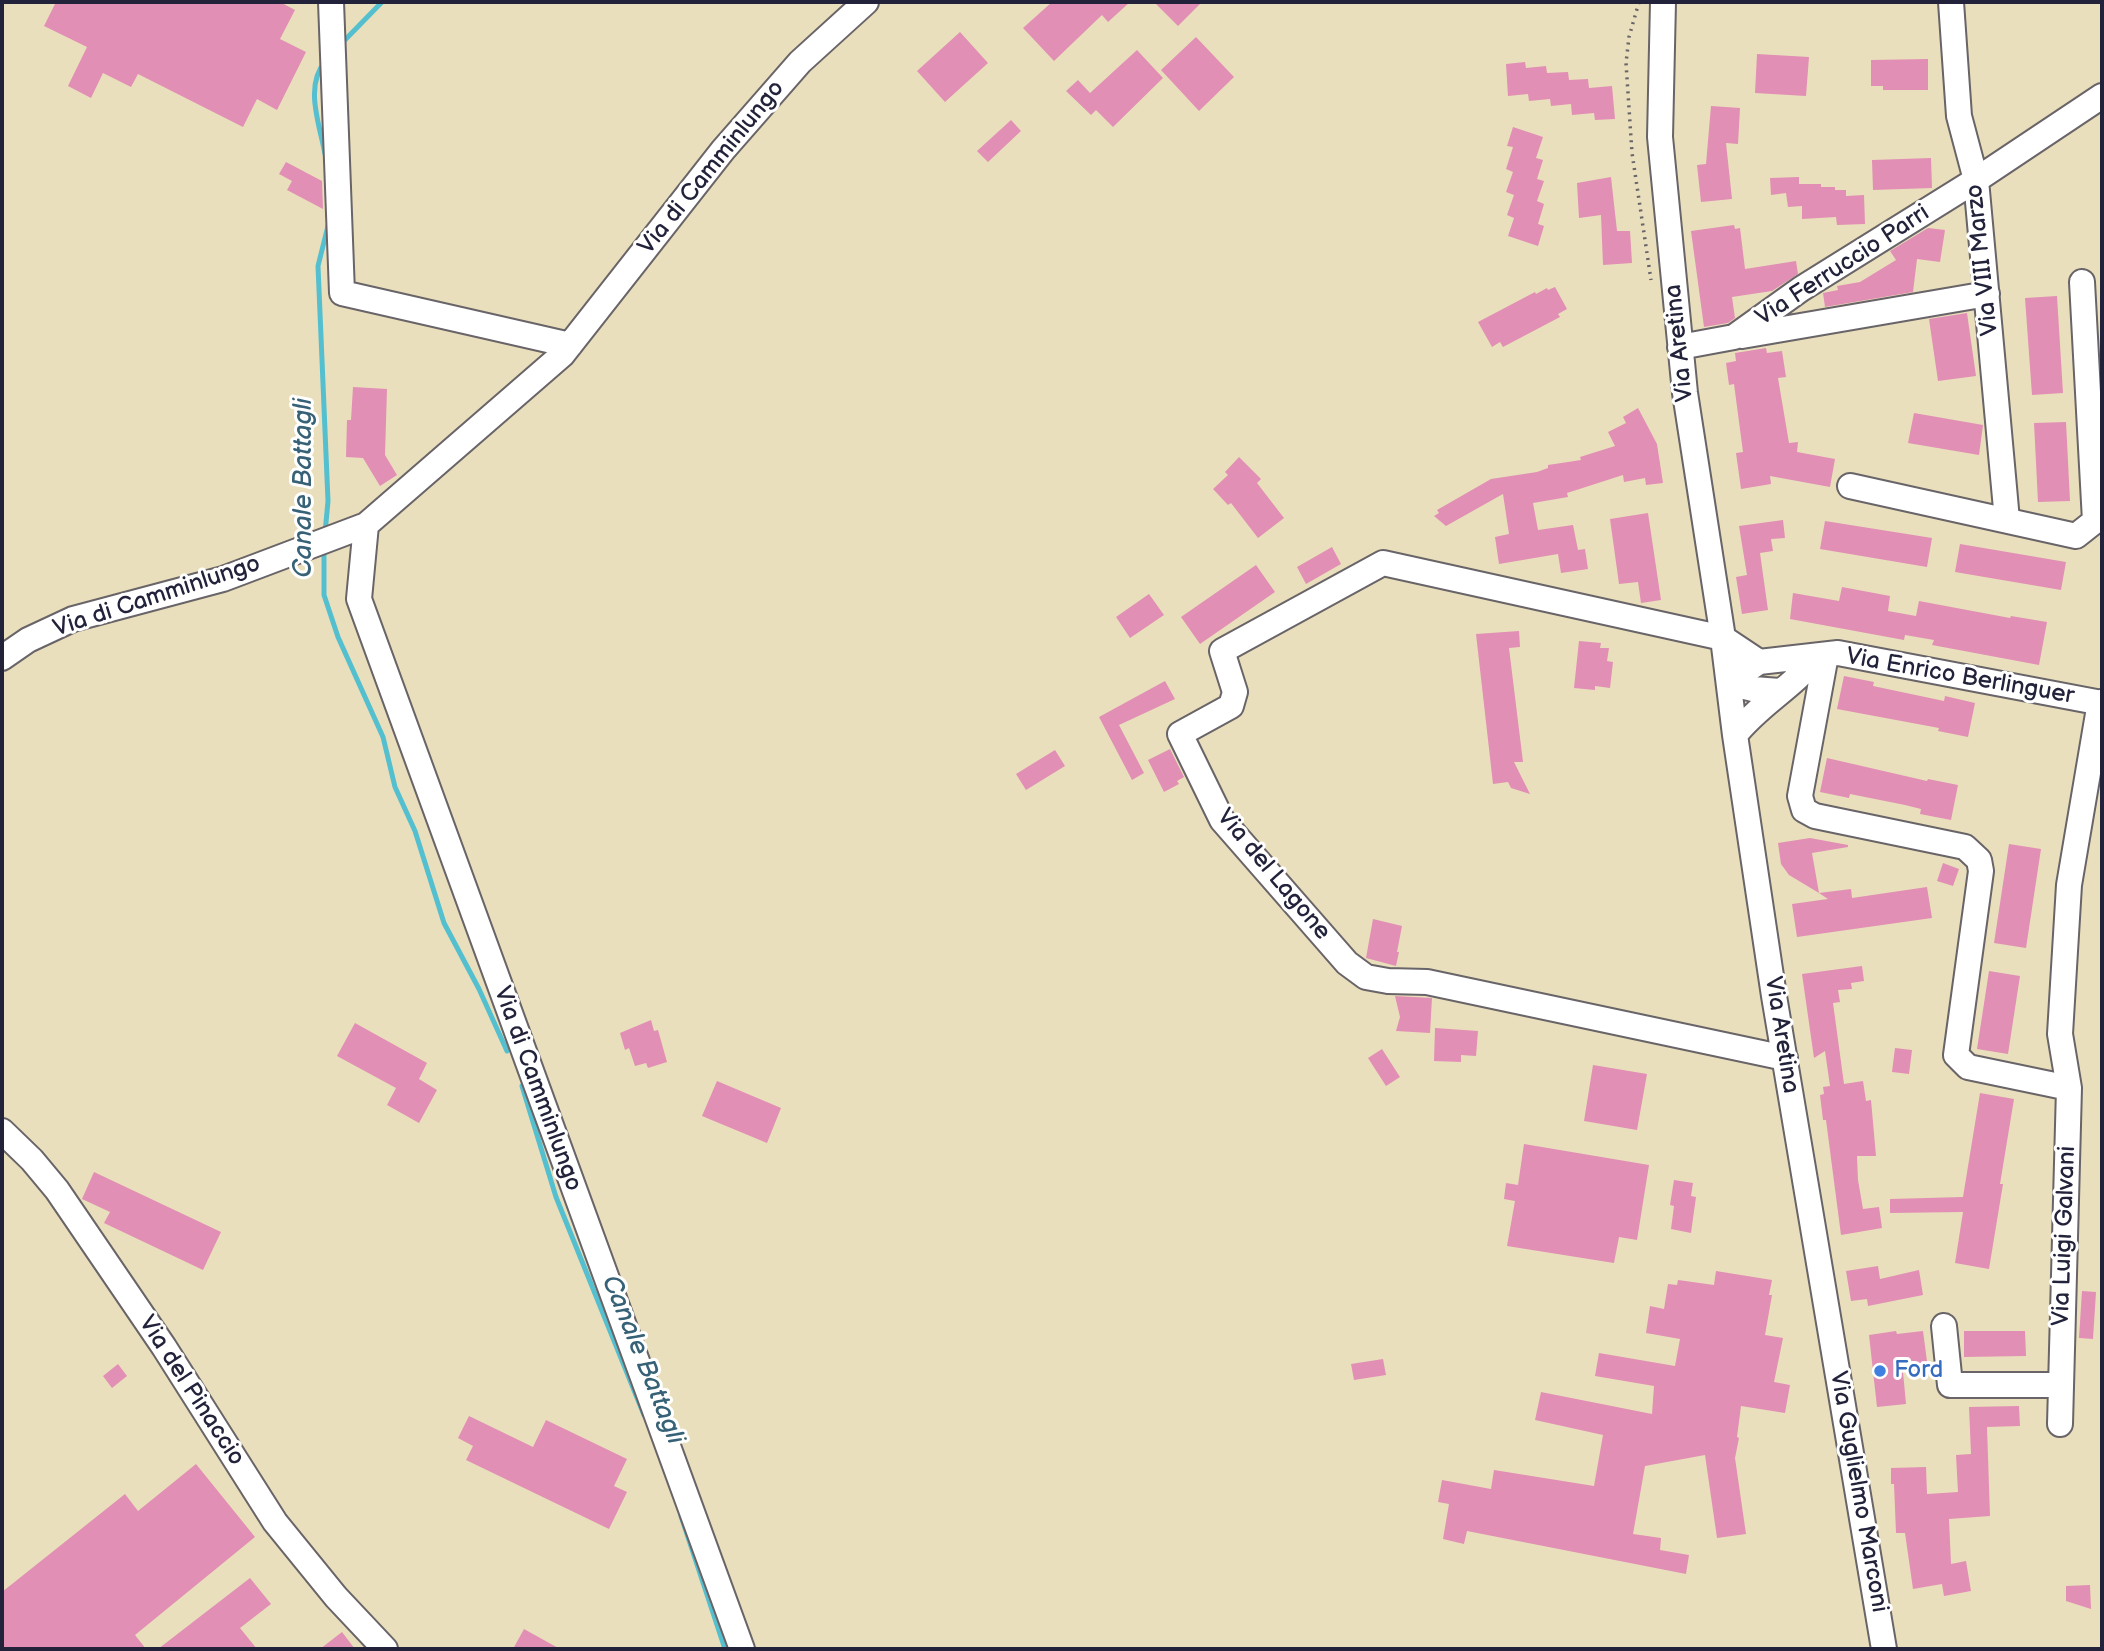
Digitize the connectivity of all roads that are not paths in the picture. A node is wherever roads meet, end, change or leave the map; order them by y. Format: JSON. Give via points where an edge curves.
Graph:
{"nodes":[{"id":1,"x":331,"y":2,"type":"edge"},
{"id":2,"x":866,"y":2,"type":"edge"},
{"id":3,"x":1663,"y":2,"type":"edge"},
{"id":4,"x":1951,"y":2,"type":"edge"},
{"id":5,"x":2102,"y":96,"type":"edge"},
{"id":6,"x":1976,"y":180,"type":"junction"},
{"id":7,"x":2082,"y":282,"type":"dead end"},
{"id":8,"x":1987,"y":294,"type":"junction"},
{"id":9,"x":1734,"y":337,"type":"junction"},
{"id":10,"x":570,"y":345,"type":"junction"},
{"id":11,"x":1680,"y":347,"type":"junction"},
{"id":12,"x":1850,"y":486,"type":"dead end"},
{"id":13,"x":2007,"y":520,"type":"junction"},
{"id":14,"x":366,"y":525,"type":"junction"},
{"id":15,"x":1723,"y":638,"type":"junction"},
{"id":16,"x":1822,"y":656,"type":"junction"},
{"id":17,"x":2,"y":658,"type":"edge"},
{"id":18,"x":1759,"y":662,"type":"junction"},
{"id":19,"x":1729,"y":683,"type":"junction"},
{"id":20,"x":1780,"y":691,"type":"junction"},
{"id":21,"x":2101,"y":702,"type":"edge"},
{"id":22,"x":1735,"y":735,"type":"junction"},
{"id":23,"x":1785,"y":1058,"type":"junction"},
{"id":24,"x":2069,"y":1088,"type":"junction"},
{"id":25,"x":2,"y":1131,"type":"edge"},
{"id":26,"x":1944,"y":1326,"type":"dead end"},
{"id":27,"x":1832,"y":1335,"type":"joint"},
{"id":28,"x":2061,"y":1385,"type":"junction"},
{"id":29,"x":2060,"y":1424,"type":"dead end"},
{"id":30,"x":384,"y":1649,"type":"edge"},
{"id":31,"x":742,"y":1649,"type":"edge"},
{"id":32,"x":1884,"y":1649,"type":"edge"}],
"edges":[{"from":1,"to":10,"type":"street","via":[[342,293]]},
{"from":2,"to":10,"type":"street","name":"Via di Camminlungo","via":[[800,62],[723,150]]},
{"from":3,"to":11,"type":"street","name":"Via Aretina","via":[[1660,136]]},
{"from":4,"to":6,"type":"street","name":"Via VIII Marzo","via":[[1959,116]]},
{"from":5,"to":6,"type":"street","name":"Via Ferruccio Parri"},
{"from":6,"to":8,"type":"street","name":"Via VIII Marzo"},
{"from":6,"to":9,"type":"street","name":"Via Ferruccio Parri","via":[[1801,289]]},
{"from":7,"to":13,"type":"street","via":[[2095,521],[2076,536]]},
{"from":8,"to":9,"type":"street"},
{"from":8,"to":13,"type":"street","name":"Via VIII Marzo"},
{"from":9,"to":11,"type":"street","name":"Via Ferruccio Parri"},
{"from":10,"to":14,"type":"street","name":"Via di Camminlungo"},
{"from":11,"to":15,"type":"street","name":"Via Aretina"},
{"from":12,"to":13,"type":"street"},
{"from":14,"to":17,"type":"street","name":"Via di Camminlungo","via":[[223,579],[73,620],[28,639]]},
{"from":14,"to":31,"type":"street","name":"Via di Camminlungo","via":[[359,599]]},
{"from":15,"to":18,"type":"street"},
{"from":15,"to":19,"type":"street","name":"Via Aretina"},
{"from":15,"to":23,"type":"street","name":"Via del Lagone","via":[[1383,563],[1222,651],[1235,692],[1231,706],[1180,734],[1222,820],[1347,964],[1366,977],[1427,982]]},
{"from":16,"to":18,"type":"street","name":"Via Enrico Berlinguer"},
{"from":16,"to":20,"type":"street","name":"Via Enrico Berlinguer"},
{"from":16,"to":21,"type":"street","name":"Via Enrico Berlinguer","via":[[1838,653]]},
{"from":16,"to":24,"type":"street","via":[[1800,796],[1804,810],[1965,847],[1979,860],[1956,1055],[1968,1067]]},
{"from":18,"to":19,"type":"street","name":"Via Enrico Berlinguer"},
{"from":19,"to":20,"type":"street"},
{"from":19,"to":22,"type":"street"},
{"from":20,"to":22,"type":"street","name":"Via Enrico Berlinguer"},
{"from":21,"to":24,"type":"street","name":"Via Luigi Galvani","via":[[2069,885],[2060,1034]]},
{"from":22,"to":23,"type":"street","name":"Via Aretina"},
{"from":23,"to":27,"type":"street","name":"Via Aretina"},
{"from":24,"to":28,"type":"street","name":"Via Luigi Galvani"},
{"from":25,"to":30,"type":"street","name":"Via del Pinaccio","via":[[57,1190],[275,1522]]},
{"from":26,"to":28,"type":"street","via":[[1950,1385]]},
{"from":27,"to":32,"type":"street","name":"Via Guglielmo Marconi"},
{"from":28,"to":29,"type":"street","name":"Via Luigi Galvani"}]}
